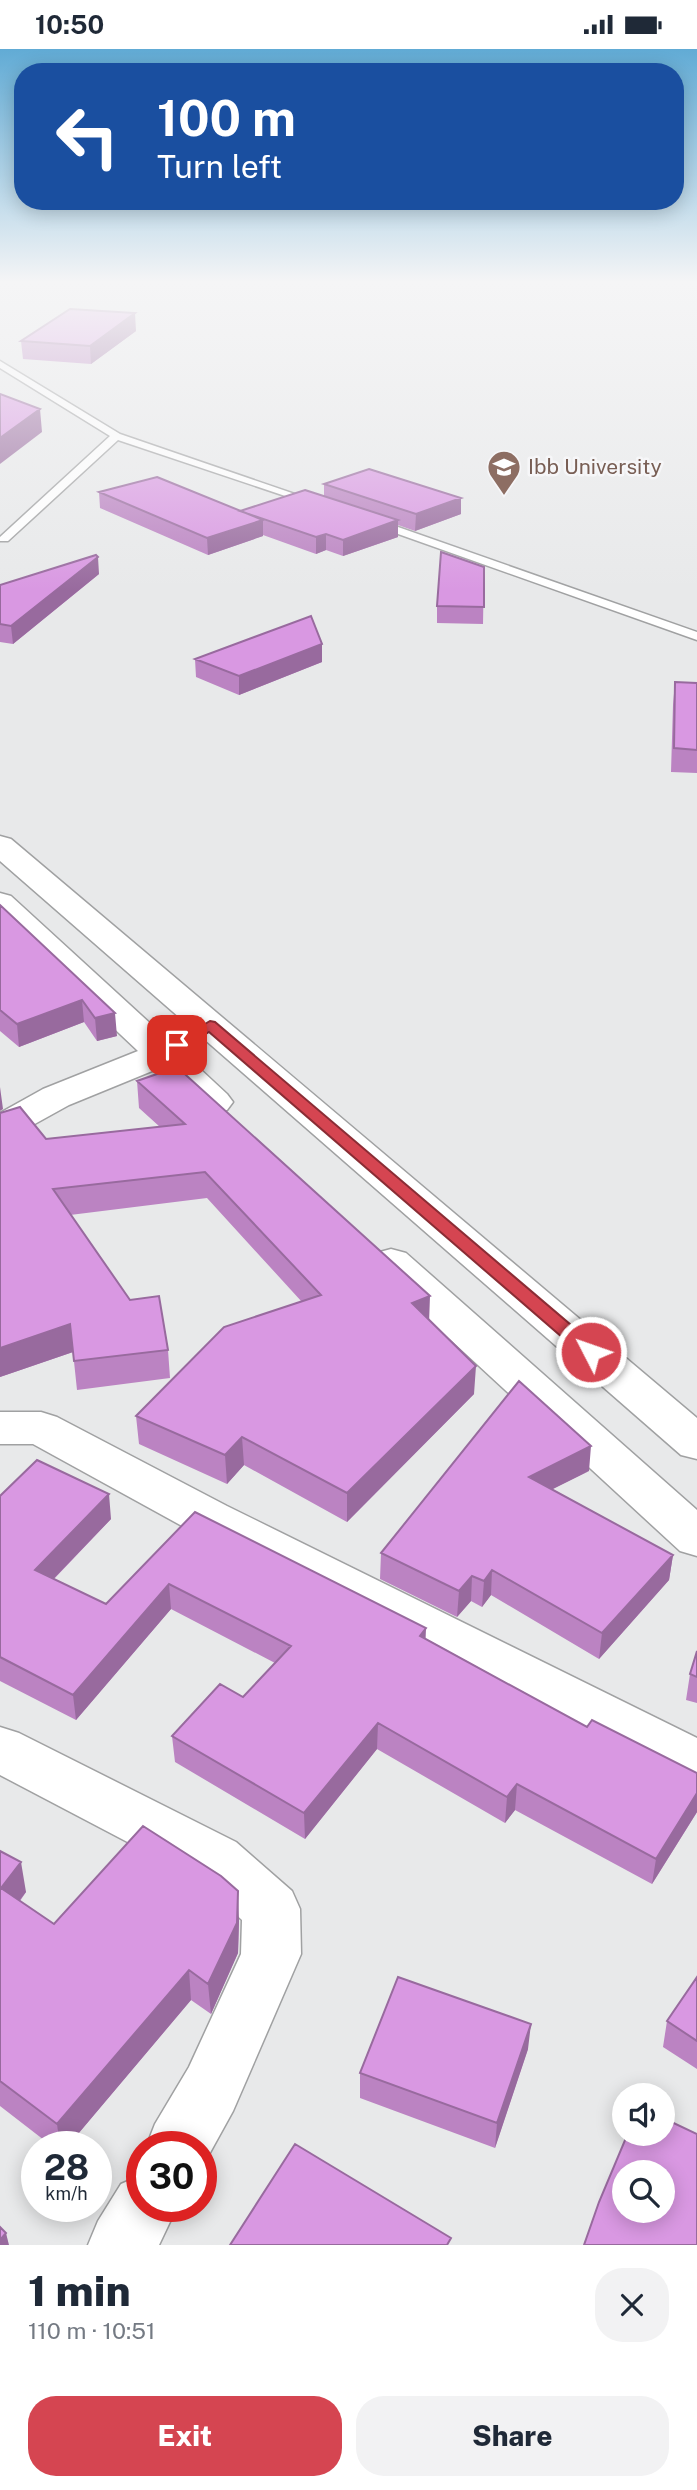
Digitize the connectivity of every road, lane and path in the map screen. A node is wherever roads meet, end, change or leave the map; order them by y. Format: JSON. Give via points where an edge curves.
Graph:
{"nodes":[{"id":1,"x":36,"y":386,"type":"edge"},
{"id":2,"x":116,"y":436,"type":"junction"},
{"id":3,"x":323,"y":505,"type":"edge"},
{"id":4,"x":362,"y":518,"type":"edge"},
{"id":5,"x":4,"y":539,"type":"dead end"},
{"id":6,"x":697,"y":636,"type":"edge"},
{"id":7,"x":0,"y":845,"type":"edge"},
{"id":8,"x":0,"y":903,"type":"edge"},
{"id":9,"x":210,"y":1025,"type":"junction"},
{"id":10,"x":161,"y":1054,"type":"junction"},
{"id":11,"x":0,"y":1128,"type":"edge"},
{"id":12,"x":243,"y":1129,"type":"edge"},
{"id":13,"x":367,"y":1240,"type":"edge"},
{"id":14,"x":0,"y":1428,"type":"edge"},
{"id":15,"x":697,"y":1443,"type":"edge"},
{"id":16,"x":697,"y":1538,"type":"edge"},
{"id":17,"x":0,"y":1749,"type":"edge"},
{"id":18,"x":697,"y":1764,"type":"edge"},
{"id":19,"x":187,"y":2131,"type":"edge"},
{"id":20,"x":135,"y":2222,"type":"edge"},
{"id":21,"x":122,"y":2245,"type":"edge"}],
"edges":[{"from":1,"to":2,"type":"lane"},
{"from":2,"to":3,"type":"lane"},
{"from":2,"to":5,"type":"lane"},
{"from":4,"to":6,"type":"lane"},
{"from":7,"to":9,"type":"street"},
{"from":8,"to":10,"type":"street"},
{"from":9,"to":10,"type":"street"},
{"from":9,"to":15,"type":"street"},
{"from":10,"to":11,"type":"street","via":[[56,1097]]},
{"from":10,"to":12,"type":"street"},
{"from":13,"to":16,"type":"street"},
{"from":14,"to":18,"type":"street","via":[[41,1428],[210,1519]]},
{"from":17,"to":19,"type":"street","via":[[216,1860],[271,1909],[271,1954],[211,2089]]},
{"from":20,"to":21,"type":"street"}]}
